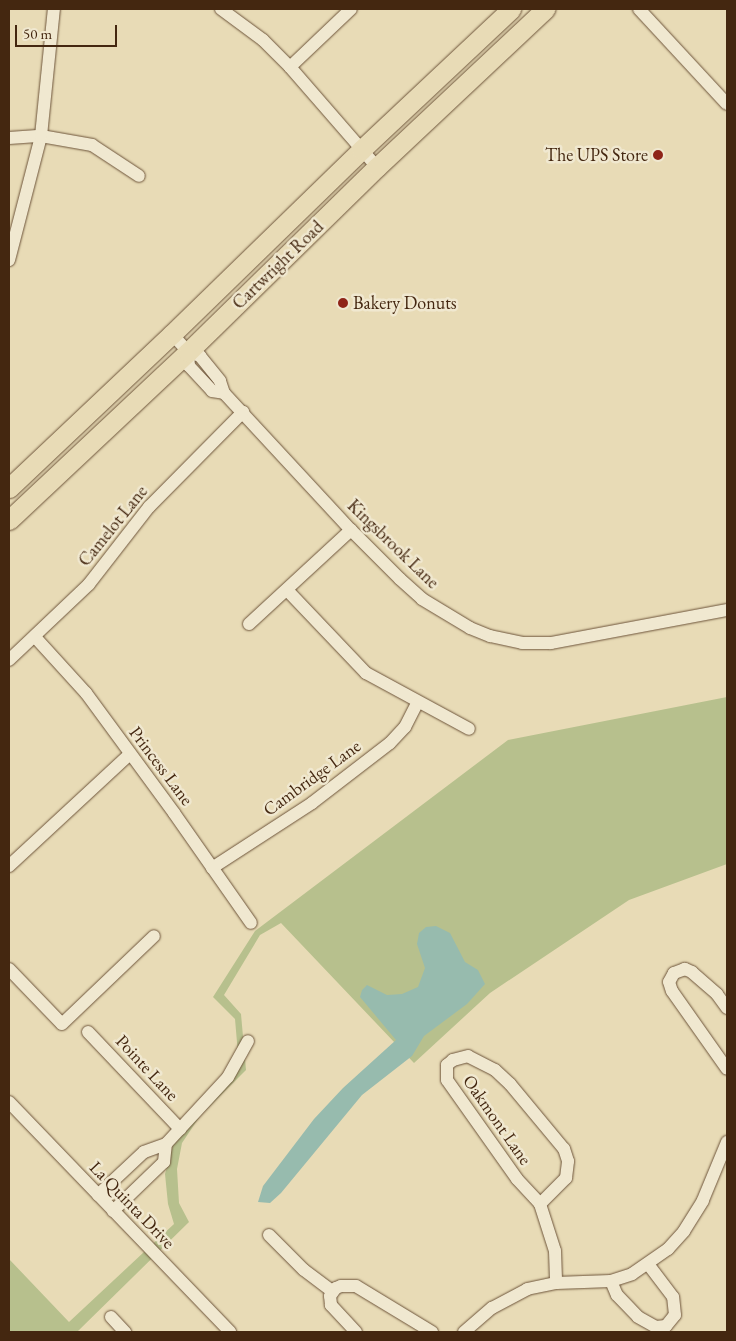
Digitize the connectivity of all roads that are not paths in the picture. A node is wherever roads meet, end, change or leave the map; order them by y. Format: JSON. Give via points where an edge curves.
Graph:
{"nodes":[{"id":1,"x":54,"y":9,"type":"edge"},
{"id":2,"x":221,"y":9,"type":"edge"},
{"id":3,"x":350,"y":9,"type":"edge"},
{"id":4,"x":512,"y":9,"type":"edge"},
{"id":5,"x":545,"y":9,"type":"edge"},
{"id":6,"x":639,"y":9,"type":"edge"},
{"id":7,"x":290,"y":67,"type":"junction"},
{"id":8,"x":727,"y":104,"type":"edge"},
{"id":9,"x":41,"y":136,"type":"junction"},
{"id":10,"x":9,"y":138,"type":"edge"},
{"id":11,"x":361,"y":150,"type":"junction"},
{"id":12,"x":377,"y":167,"type":"junction"},
{"id":13,"x":139,"y":176,"type":"dead end"},
{"id":14,"x":9,"y":260,"type":"edge"},
{"id":15,"x":172,"y":334,"type":"junction"},
{"id":16,"x":188,"y":352,"type":"junction"},
{"id":17,"x":243,"y":412,"type":"junction"},
{"id":18,"x":9,"y":488,"type":"edge"},
{"id":19,"x":9,"y":520,"type":"edge"},
{"id":20,"x":351,"y":530,"type":"junction"},
{"id":21,"x":287,"y":590,"type":"junction"},
{"id":22,"x":727,"y":610,"type":"edge"},
{"id":23,"x":249,"y":624,"type":"dead end"},
{"id":24,"x":35,"y":637,"type":"junction"},
{"id":25,"x":9,"y":660,"type":"edge"},
{"id":26,"x":418,"y":702,"type":"junction"},
{"id":27,"x":469,"y":729,"type":"dead end"},
{"id":28,"x":130,"y":754,"type":"junction"},
{"id":29,"x":9,"y":866,"type":"edge"},
{"id":30,"x":212,"y":868,"type":"junction"},
{"id":31,"x":251,"y":923,"type":"dead end"},
{"id":32,"x":154,"y":936,"type":"dead end"},
{"id":33,"x":9,"y":969,"type":"edge"},
{"id":34,"x":727,"y":1008,"type":"edge"},
{"id":35,"x":88,"y":1032,"type":"dead end"},
{"id":36,"x":248,"y":1041,"type":"dead end"},
{"id":37,"x":727,"y":1069,"type":"edge"},
{"id":38,"x":9,"y":1102,"type":"edge"},
{"id":39,"x":180,"y":1129,"type":"junction"},
{"id":40,"x":727,"y":1142,"type":"edge"},
{"id":41,"x":166,"y":1144,"type":"junction"},
{"id":42,"x":98,"y":1195,"type":"junction"},
{"id":43,"x":540,"y":1204,"type":"junction"},
{"id":44,"x":113,"y":1211,"type":"junction"},
{"id":45,"x":269,"y":1235,"type":"dead end"},
{"id":46,"x":648,"y":1264,"type":"junction"},
{"id":47,"x":611,"y":1281,"type":"junction"},
{"id":48,"x":556,"y":1283,"type":"junction"},
{"id":49,"x":335,"y":1290,"type":"junction"},
{"id":50,"x":111,"y":1317,"type":"dead end"},
{"id":51,"x":125,"y":1332,"type":"edge"},
{"id":52,"x":230,"y":1332,"type":"edge"},
{"id":53,"x":356,"y":1332,"type":"edge"},
{"id":54,"x":432,"y":1332,"type":"edge"},
{"id":55,"x":464,"y":1332,"type":"edge"}],
"edges":[{"from":1,"to":9,"type":"street"},
{"from":2,"to":7,"type":"street","via":[[263,40]]},
{"from":3,"to":7,"type":"street"},
{"from":4,"to":11,"type":"main road","name":"Cartwright Road"},
{"from":5,"to":12,"type":"main road","name":"Cartwright Road"},
{"from":6,"to":8,"type":"street"},
{"from":7,"to":11,"type":"street"},
{"from":9,"to":10,"type":"street"},
{"from":9,"to":13,"type":"street","via":[[92,145]]},
{"from":9,"to":14,"type":"street"},
{"from":11,"to":12,"type":"street"},
{"from":11,"to":15,"type":"main road","name":"Cartwright Road"},
{"from":12,"to":16,"type":"main road","name":"Cartwright Road"},
{"from":15,"to":16,"type":"street","name":"Kingsbrook Lane"},
{"from":15,"to":18,"type":"main road","name":"Cartwright Road"},
{"from":16,"to":17,"type":"street","name":"Kingsbrook Lane","via":[[200,356],[220,381],[224,392]]},
{"from":16,"to":19,"type":"main road","name":"Cartwright Road"},
{"from":17,"to":20,"type":"street","name":"Kingsbrook Lane"},
{"from":17,"to":24,"type":"street","name":"Camelot Lane","via":[[166,489],[90,584]]},
{"from":20,"to":21,"type":"street"},
{"from":20,"to":22,"type":"street","name":"Kingsbrook Lane","via":[[422,599],[470,628],[522,643],[558,642]]},
{"from":21,"to":23,"type":"street"},
{"from":21,"to":26,"type":"street","via":[[366,673]]},
{"from":24,"to":25,"type":"street","name":"Camelot Lane"},
{"from":24,"to":28,"type":"street","name":"Princess Lane","via":[[86,693]]},
{"from":26,"to":27,"type":"street"},
{"from":26,"to":30,"type":"street","name":"Cambridge Lane","via":[[405,727],[390,743],[312,803]]},
{"from":28,"to":29,"type":"street"},
{"from":28,"to":30,"type":"street","name":"Princess Lane"},
{"from":30,"to":31,"type":"street","name":"Princess Lane"},
{"from":32,"to":33,"type":"street","via":[[62,1024]]},
{"from":34,"to":37,"type":"street","via":[[717,994],[692,972],[685,969],[674,974],[669,982]]},
{"from":35,"to":39,"type":"street","name":"Pointe Lane"},
{"from":36,"to":39,"type":"street","via":[[228,1076]]},
{"from":38,"to":42,"type":"street","name":"La Quinta Drive"},
{"from":39,"to":41,"type":"street"},
{"from":40,"to":46,"type":"street","via":[[703,1200],[684,1231]]},
{"from":41,"to":42,"type":"street","via":[[144,1152]]},
{"from":41,"to":44,"type":"street","via":[[164,1162]]},
{"from":42,"to":44,"type":"street","name":"La Quinta Drive"},
{"from":43,"to":43,"type":"street","name":"Oakmont Lane","via":[[566,1178],[568,1160],[564,1149],[495,1070],[468,1056],[453,1060],[447,1065],[447,1080],[517,1179]]},
{"from":43,"to":48,"type":"street","name":"Oakmont Lane","via":[[555,1251]]},
{"from":44,"to":52,"type":"street","name":"La Quinta Drive"},
{"from":45,"to":49,"type":"street","via":[[304,1270]]},
{"from":46,"to":47,"type":"street"},
{"from":46,"to":47,"type":"street","via":[[672,1297],[675,1315],[666,1326],[656,1327],[638,1317],[617,1295]]},
{"from":47,"to":48,"type":"street"},
{"from":48,"to":55,"type":"street","via":[[527,1289],[509,1297]]},
{"from":49,"to":53,"type":"street","via":[[330,1296],[331,1306]]},
{"from":49,"to":54,"type":"street","via":[[356,1286]]},
{"from":50,"to":51,"type":"street"}]}
